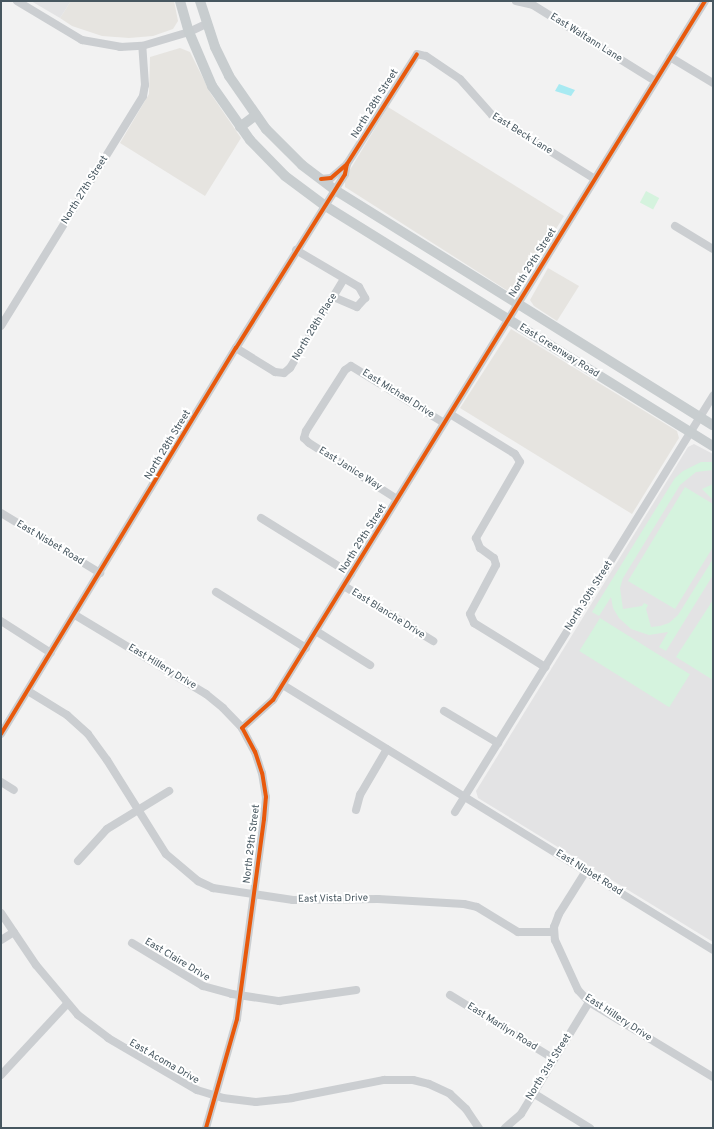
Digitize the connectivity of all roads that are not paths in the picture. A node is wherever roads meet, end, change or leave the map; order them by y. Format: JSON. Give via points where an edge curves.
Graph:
{"nodes":[{"id":1,"x":17,"y":1,"type":"edge"},
{"id":2,"x":180,"y":1,"type":"edge"},
{"id":3,"x":200,"y":1,"type":"edge"},
{"id":4,"x":516,"y":1,"type":"edge"},
{"id":5,"x":704,"y":1,"type":"edge"},
{"id":6,"x":206,"y":24,"type":"junction"},
{"id":7,"x":189,"y":32,"type":"junction"},
{"id":8,"x":142,"y":46,"type":"junction"},
{"id":9,"x":417,"y":54,"type":"joint"},
{"id":10,"x":670,"y":56,"type":"junction"},
{"id":11,"x":655,"y":81,"type":"junction"},
{"id":12,"x":713,"y":83,"type":"edge"},
{"id":13,"x":256,"y":115,"type":"junction"},
{"id":14,"x":240,"y":127,"type":"junction"},
{"id":15,"x":348,"y":164,"type":"junction"},
{"id":16,"x":321,"y":179,"type":"junction"},
{"id":17,"x":595,"y":180,"type":"junction"},
{"id":18,"x":335,"y":190,"type":"junction"},
{"id":19,"x":324,"y":205,"type":"junction"},
{"id":20,"x":675,"y":226,"type":"dead end"},
{"id":21,"x":402,"y":232,"type":"junction"},
{"id":22,"x":390,"y":246,"type":"junction"},
{"id":23,"x":713,"y":249,"type":"edge"},
{"id":24,"x":296,"y":250,"type":"junction"},
{"id":25,"x":344,"y":279,"type":"junction"},
{"id":26,"x":333,"y":297,"type":"junction"},
{"id":27,"x":518,"y":303,"type":"junction"},
{"id":28,"x":508,"y":319,"type":"junction"},
{"id":29,"x":1,"y":326,"type":"edge"},
{"id":30,"x":236,"y":348,"type":"junction"},
{"id":31,"x":713,"y":396,"type":"edge"},
{"id":32,"x":450,"y":414,"type":"junction"},
{"id":33,"x":700,"y":417,"type":"junction"},
{"id":34,"x":444,"y":423,"type":"junction"},
{"id":35,"x":713,"y":425,"type":"edge"},
{"id":36,"x":690,"y":432,"type":"junction"},
{"id":37,"x":304,"y":438,"type":"joint"},
{"id":38,"x":713,"y":446,"type":"edge"},
{"id":39,"x":397,"y":499,"type":"junction"},
{"id":40,"x":1,"y":513,"type":"edge"},
{"id":41,"x":261,"y":518,"type":"dead end"},
{"id":42,"x":100,"y":573,"type":"junction"},
{"id":43,"x":351,"y":574,"type":"junction"},
{"id":44,"x":344,"y":586,"type":"junction"},
{"id":45,"x":216,"y":592,"type":"dead end"},
{"id":46,"x":75,"y":615,"type":"junction"},
{"id":47,"x":1,"y":621,"type":"edge"},
{"id":48,"x":316,"y":631,"type":"junction"},
{"id":49,"x":433,"y":641,"type":"dead end"},
{"id":50,"x":306,"y":648,"type":"junction"},
{"id":51,"x":51,"y":653,"type":"junction"},
{"id":52,"x":370,"y":665,"type":"dead end"},
{"id":53,"x":545,"y":667,"type":"junction"},
{"id":54,"x":283,"y":685,"type":"junction"},
{"id":55,"x":28,"y":691,"type":"junction"},
{"id":56,"x":444,"y":711,"type":"dead end"},
{"id":57,"x":242,"y":728,"type":"junction"},
{"id":58,"x":2,"y":730,"type":"edge"},
{"id":59,"x":498,"y":743,"type":"junction"},
{"id":60,"x":387,"y":749,"type":"junction"},
{"id":61,"x":1,"y":782,"type":"edge"},
{"id":62,"x":14,"y":790,"type":"dead end"},
{"id":63,"x":169,"y":791,"type":"dead end"},
{"id":64,"x":465,"y":796,"type":"junction"},
{"id":65,"x":138,"y":810,"type":"junction"},
{"id":66,"x":356,"y":810,"type":"dead end"},
{"id":67,"x":455,"y":812,"type":"dead end"},
{"id":68,"x":78,"y":861,"type":"dead end"},
{"id":69,"x":586,"y":872,"type":"junction"},
{"id":70,"x":254,"y":895,"type":"junction"},
{"id":71,"x":1,"y":913,"type":"edge"},
{"id":72,"x":14,"y":932,"type":"junction"},
{"id":73,"x":554,"y":932,"type":"junction"},
{"id":74,"x":1,"y":940,"type":"edge"},
{"id":75,"x":132,"y":943,"type":"dead end"},
{"id":76,"x":713,"y":950,"type":"edge"},
{"id":77,"x":356,"y":990,"type":"dead end"},
{"id":78,"x":450,"y":995,"type":"dead end"},
{"id":79,"x":241,"y":996,"type":"junction"},
{"id":80,"x":589,"y":1002,"type":"junction"},
{"id":81,"x":67,"y":1004,"type":"junction"},
{"id":82,"x":554,"y":1059,"type":"junction"},
{"id":83,"x":1,"y":1075,"type":"edge"},
{"id":84,"x":713,"y":1077,"type":"edge"},
{"id":85,"x":533,"y":1093,"type":"junction"},
{"id":86,"x":216,"y":1096,"type":"junction"},
{"id":87,"x":206,"y":1128,"type":"edge"},
{"id":88,"x":479,"y":1128,"type":"edge"},
{"id":89,"x":505,"y":1128,"type":"edge"},
{"id":90,"x":590,"y":1128,"type":"edge"}],
"edges":[{"from":1,"to":8,"type":"street","via":[[82,40],[120,47]]},
{"from":2,"to":7,"type":"main road","name":"East Greenway Road"},
{"from":3,"to":6,"type":"main road","name":"East Greenway Road"},
{"from":4,"to":11,"type":"street","name":"East Waltann Lane","via":[[533,5]]},
{"from":5,"to":10,"type":"street","name":"North 29th Street"},
{"from":6,"to":7,"type":"street"},
{"from":6,"to":13,"type":"main road","name":"East Greenway Road","via":[[229,76]]},
{"from":7,"to":8,"type":"street"},
{"from":7,"to":14,"type":"main road","name":"East Greenway Road","via":[[212,86]]},
{"from":8,"to":29,"type":"street","name":"North 27th Street","via":[[145,85],[143,96]]},
{"from":9,"to":15,"type":"street","name":"North 28th Street"},
{"from":9,"to":17,"type":"street","name":"East Beck Lane","via":[[426,56],[460,79],[492,115]]},
{"from":10,"to":11,"type":"street","name":"North 29th Street"},
{"from":10,"to":12,"type":"street"},
{"from":11,"to":17,"type":"street","name":"North 29th Street"},
{"from":13,"to":14,"type":"main road"},
{"from":13,"to":16,"type":"main road","name":"East Greenway Road","via":[[279,143]]},
{"from":14,"to":19,"type":"main road","name":"East Greenway Road","via":[[286,176]]},
{"from":15,"to":16,"type":"street","name":"North 28th Street","via":[[331,178]]},
{"from":15,"to":18,"type":"street","name":"North 28th Street","via":[[347,172]]},
{"from":16,"to":18,"type":"main road","name":"East Greenway Road"},
{"from":17,"to":27,"type":"street","name":"North 29th Street"},
{"from":18,"to":19,"type":"street","name":"North 28th Street"},
{"from":18,"to":21,"type":"main road","name":"East Greenway Road"},
{"from":19,"to":22,"type":"main road","name":"East Greenway Road"},
{"from":19,"to":24,"type":"street","name":"North 28th Street"},
{"from":20,"to":23,"type":"street"},
{"from":21,"to":22,"type":"main road"},
{"from":21,"to":27,"type":"main road","name":"East Greenway Road"},
{"from":22,"to":28,"type":"main road","name":"East Greenway Road"},
{"from":24,"to":25,"type":"street"},
{"from":24,"to":30,"type":"street","name":"North 28th Street"},
{"from":25,"to":26,"type":"street","name":"North 28th Place"},
{"from":25,"to":26,"type":"street","via":[[364,294],[362,304],[352,307]]},
{"from":26,"to":30,"type":"street","name":"North 28th Place","via":[[290,368],[284,373],[275,372]]},
{"from":27,"to":28,"type":"street","name":"North 29th Street"},
{"from":27,"to":33,"type":"main road","name":"East Greenway Road"},
{"from":28,"to":32,"type":"street","name":"North 29th Street"},
{"from":28,"to":36,"type":"main road","name":"East Greenway Road"},
{"from":30,"to":42,"type":"street","name":"North 28th Street"},
{"from":31,"to":33,"type":"street","name":"North 30th Street"},
{"from":32,"to":34,"type":"street","name":"North 29th Street"},
{"from":32,"to":53,"type":"street","name":"East Michael Drive","via":[[515,454],[520,462],[518,470],[476,538],[480,548],[494,558],[496,565],[470,614],[474,623]]},
{"from":33,"to":35,"type":"main road","name":"East Greenway Road"},
{"from":33,"to":36,"type":"street","name":"North 30th Street"},
{"from":34,"to":37,"type":"street","name":"East Michael Drive","via":[[351,366],[345,370]]},
{"from":34,"to":39,"type":"street","name":"North 29th Street"},
{"from":36,"to":38,"type":"main road","name":"East Greenway Road"},
{"from":36,"to":53,"type":"street","name":"North 30th Street"},
{"from":37,"to":39,"type":"street","name":"East Janice Way"},
{"from":39,"to":43,"type":"street","name":"North 29th Street"},
{"from":40,"to":42,"type":"street","name":"East Nisbet Road"},
{"from":41,"to":43,"type":"street","name":"East Blanche Drive"},
{"from":42,"to":46,"type":"street","name":"North 28th Street"},
{"from":43,"to":44,"type":"street","name":"North 29th Street"},
{"from":44,"to":48,"type":"street","name":"North 29th Street"},
{"from":44,"to":49,"type":"street","name":"East Blanche Drive"},
{"from":45,"to":50,"type":"street"},
{"from":46,"to":51,"type":"street","name":"North 28th Street"},
{"from":46,"to":57,"type":"street","name":"East Hillery Drive","via":[[206,694]]},
{"from":47,"to":51,"type":"street"},
{"from":48,"to":50,"type":"street","name":"North 29th Street"},
{"from":48,"to":52,"type":"street"},
{"from":50,"to":54,"type":"street","name":"North 29th Street"},
{"from":51,"to":55,"type":"street","name":"North 28th Street"},
{"from":53,"to":59,"type":"street","name":"North 30th Street"},
{"from":54,"to":57,"type":"street","name":"North 29th Street","via":[[267,708]]},
{"from":54,"to":60,"type":"street","name":"East Nisbet Road"},
{"from":55,"to":58,"type":"street","name":"North 28th Street"},
{"from":55,"to":65,"type":"street","name":"East Vista Drive","via":[[67,715],[88,734]]},
{"from":56,"to":59,"type":"street"},
{"from":57,"to":70,"type":"street","name":"North 29th Street","via":[[259,762],[266,797]]},
{"from":59,"to":64,"type":"street","name":"North 30th Street"},
{"from":60,"to":64,"type":"street","name":"East Nisbet Road"},
{"from":60,"to":66,"type":"street","via":[[360,795]]},
{"from":61,"to":62,"type":"street"},
{"from":63,"to":65,"type":"street"},
{"from":64,"to":67,"type":"street"},
{"from":64,"to":69,"type":"street","name":"East Nisbet Road"},
{"from":65,"to":68,"type":"street","via":[[107,829]]},
{"from":65,"to":70,"type":"street","name":"East Vista Drive","via":[[166,854],[188,875],[212,888]]},
{"from":69,"to":73,"type":"street","via":[[559,914]]},
{"from":69,"to":76,"type":"street","name":"East Nisbet Road"},
{"from":70,"to":73,"type":"street","name":"East Vista Drive","via":[[307,901],[378,899],[464,904],[477,907],[518,932]]},
{"from":70,"to":79,"type":"street","name":"North 29th Street"},
{"from":71,"to":72,"type":"street","name":"East Acoma Drive"},
{"from":72,"to":74,"type":"street"},
{"from":72,"to":81,"type":"street","name":"East Acoma Drive"},
{"from":73,"to":80,"type":"street","name":"East Hillery Drive","via":[[578,990]]},
{"from":75,"to":79,"type":"street","name":"East Claire Drive","via":[[203,986]]},
{"from":77,"to":79,"type":"street","name":"East Claire Drive","via":[[279,1001]]},
{"from":78,"to":82,"type":"street","name":"East Marilyn Road"},
{"from":79,"to":86,"type":"street","name":"North 29th Street"},
{"from":80,"to":82,"type":"street","name":"North 31st Street"},
{"from":80,"to":84,"type":"street","name":"East Hillery Drive"},
{"from":81,"to":83,"type":"street"},
{"from":81,"to":86,"type":"street","name":"East Acoma Drive","via":[[108,1038],[185,1084]]},
{"from":82,"to":85,"type":"street","name":"North 31st Street"},
{"from":85,"to":89,"type":"street","name":"North 31st Street","via":[[514,1121]]},
{"from":85,"to":90,"type":"street"},
{"from":86,"to":87,"type":"street","name":"North 29th Street"},
{"from":86,"to":88,"type":"street","name":"East Acoma Drive","via":[[239,1101],[269,1101],[402,1079],[425,1083],[450,1094],[466,1109]]}]}
